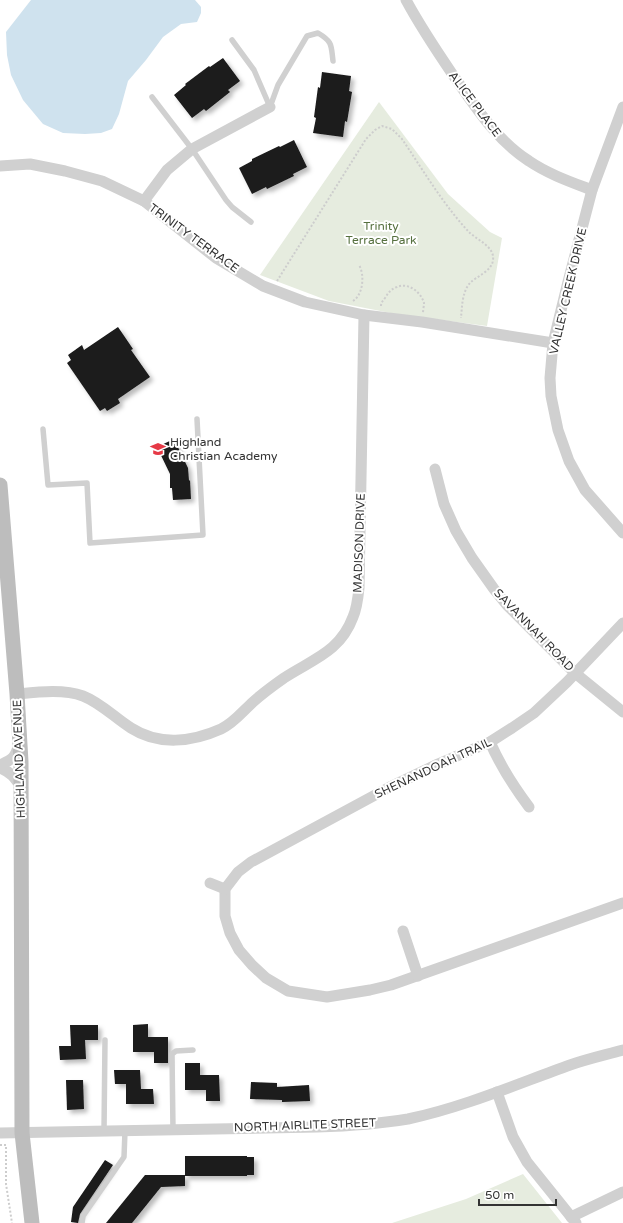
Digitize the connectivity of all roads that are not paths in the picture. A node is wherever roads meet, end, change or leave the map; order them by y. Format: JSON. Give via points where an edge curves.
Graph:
{"nodes":[{"id":1,"x":406,"y":0,"type":"edge"},
{"id":2,"x":232,"y":40,"type":"dead end"},
{"id":3,"x":334,"y":61,"type":"dead end"},
{"id":4,"x":152,"y":97,"type":"dead end"},
{"id":5,"x":270,"y":107,"type":"junction"},
{"id":6,"x":623,"y":107,"type":"edge"},
{"id":7,"x":192,"y":149,"type":"junction"},
{"id":8,"x":0,"y":166,"type":"edge"},
{"id":9,"x":592,"y":190,"type":"junction"},
{"id":10,"x":144,"y":201,"type":"junction"},
{"id":11,"x":251,"y":222,"type":"dead end"},
{"id":12,"x":364,"y":314,"type":"junction"},
{"id":13,"x":553,"y":343,"type":"junction"},
{"id":14,"x":197,"y":419,"type":"dead end"},
{"id":15,"x":43,"y":429,"type":"dead end"},
{"id":16,"x":435,"y":469,"type":"dead end"},
{"id":17,"x":0,"y":485,"type":"edge"},
{"id":18,"x":623,"y":533,"type":"edge"},
{"id":19,"x":623,"y":623,"type":"edge"},
{"id":20,"x":575,"y":673,"type":"junction"},
{"id":21,"x":17,"y":694,"type":"junction"},
{"id":22,"x":623,"y":712,"type":"edge"},
{"id":23,"x":490,"y":742,"type":"junction"},
{"id":24,"x":20,"y":743,"type":"junction"},
{"id":25,"x":0,"y":765,"type":"edge"},
{"id":26,"x":0,"y":768,"type":"edge"},
{"id":27,"x":21,"y":787,"type":"junction"},
{"id":28,"x":529,"y":807,"type":"dead end"},
{"id":29,"x":210,"y":883,"type":"dead end"},
{"id":30,"x":225,"y":889,"type":"junction"},
{"id":31,"x":623,"y":903,"type":"edge"},
{"id":32,"x":403,"y":931,"type":"dead end"},
{"id":33,"x":418,"y":976,"type":"junction"},
{"id":34,"x":105,"y":1040,"type":"dead end"},
{"id":35,"x":193,"y":1050,"type":"dead end"},
{"id":36,"x":623,"y":1050,"type":"edge"},
{"id":37,"x":497,"y":1092,"type":"junction"},
{"id":38,"x":173,"y":1130,"type":"junction"},
{"id":39,"x":104,"y":1131,"type":"junction"},
{"id":40,"x":125,"y":1131,"type":"junction"},
{"id":41,"x":22,"y":1132,"type":"junction"},
{"id":42,"x":0,"y":1133,"type":"edge"},
{"id":43,"x":623,"y":1192,"type":"edge"},
{"id":44,"x":574,"y":1220,"type":"edge"},
{"id":45,"x":32,"y":1223,"type":"edge"},
{"id":46,"x":82,"y":1223,"type":"edge"}],
"edges":[{"from":1,"to":9,"type":"street","name":"ALICE PLACE","via":[[421,27],[494,131],[529,162]]},
{"from":2,"to":5,"type":"lane","via":[[254,70]]},
{"from":3,"to":5,"type":"lane","via":[[331,44],[326,38],[318,33],[307,36],[278,85]]},
{"from":4,"to":7,"type":"lane"},
{"from":5,"to":7,"type":"street"},
{"from":6,"to":9,"type":"street","name":"VALLEY CREEK DRIVE"},
{"from":7,"to":10,"type":"street","via":[[167,170]]},
{"from":7,"to":11,"type":"lane","via":[[226,200]]},
{"from":8,"to":10,"type":"street","name":"TRINITY TERRACE","via":[[30,164],[65,171],[102,181]]},
{"from":9,"to":13,"type":"street","name":"VALLEY CREEK DRIVE"},
{"from":10,"to":12,"type":"street","name":"TRINITY TERRACE","via":[[216,258],[263,286],[305,302]]},
{"from":12,"to":13,"type":"street","name":"TRINITY TERRACE"},
{"from":12,"to":21,"type":"street","name":"MADISON DRIVE","via":[[359,588],[353,617],[334,647],[281,680],[223,728],[190,739],[147,736],[132,729],[83,696],[43,692]]},
{"from":13,"to":18,"type":"street","name":"VALLEY CREEK DRIVE","via":[[551,396],[562,441],[585,490]]},
{"from":14,"to":15,"type":"lane","via":[[203,536],[90,543],[87,482],[48,485]]},
{"from":16,"to":20,"type":"street","name":"SAVANNAH ROAD","via":[[444,504],[472,558],[507,605]]},
{"from":17,"to":21,"type":"main road","name":"HIGHLAND AVENUE"},
{"from":19,"to":20,"type":"street","name":"SHENANDOAH TRAIL"},
{"from":20,"to":22,"type":"street","name":"SAVANNAH ROAD"},
{"from":20,"to":23,"type":"street","name":"SHENANDOAH TRAIL","via":[[534,713]]},
{"from":21,"to":24,"type":"main road","name":"HIGHLAND AVENUE"},
{"from":23,"to":28,"type":"street"},
{"from":23,"to":30,"type":"street","name":"SHENANDOAH TRAIL","via":[[390,787],[264,854],[238,872]]},
{"from":24,"to":25,"type":"street","via":[[16,754]]},
{"from":24,"to":27,"type":"main road","name":"HIGHLAND AVENUE"},
{"from":26,"to":27,"type":"street","via":[[15,777]]},
{"from":27,"to":41,"type":"main road","name":"HIGHLAND AVENUE"},
{"from":29,"to":30,"type":"street"},
{"from":30,"to":33,"type":"street","via":[[225,916],[239,950],[266,978],[288,992],[342,995],[391,985]]},
{"from":31,"to":33,"type":"street"},
{"from":32,"to":33,"type":"street"},
{"from":34,"to":39,"type":"lane"},
{"from":35,"to":38,"type":"lane","via":[[176,1051],[172,1054]]},
{"from":36,"to":37,"type":"street","name":"NORTH AIRLITE STREET","via":[[572,1064]]},
{"from":37,"to":38,"type":"street","name":"NORTH AIRLITE STREET","via":[[448,1109],[407,1119],[359,1125]]},
{"from":37,"to":44,"type":"street","via":[[507,1124],[524,1156]]},
{"from":38,"to":40,"type":"street","name":"NORTH AIRLITE STREET"},
{"from":39,"to":40,"type":"street","name":"NORTH AIRLITE STREET"},
{"from":39,"to":41,"type":"street","name":"NORTH AIRLITE STREET"},
{"from":40,"to":46,"type":"lane","via":[[124,1157],[83,1216]]},
{"from":41,"to":42,"type":"street","name":"NORTH AIRLITE STREET"},
{"from":41,"to":45,"type":"main road","name":"HIGHLAND AVENUE"},
{"from":43,"to":44,"type":"street"}]}
